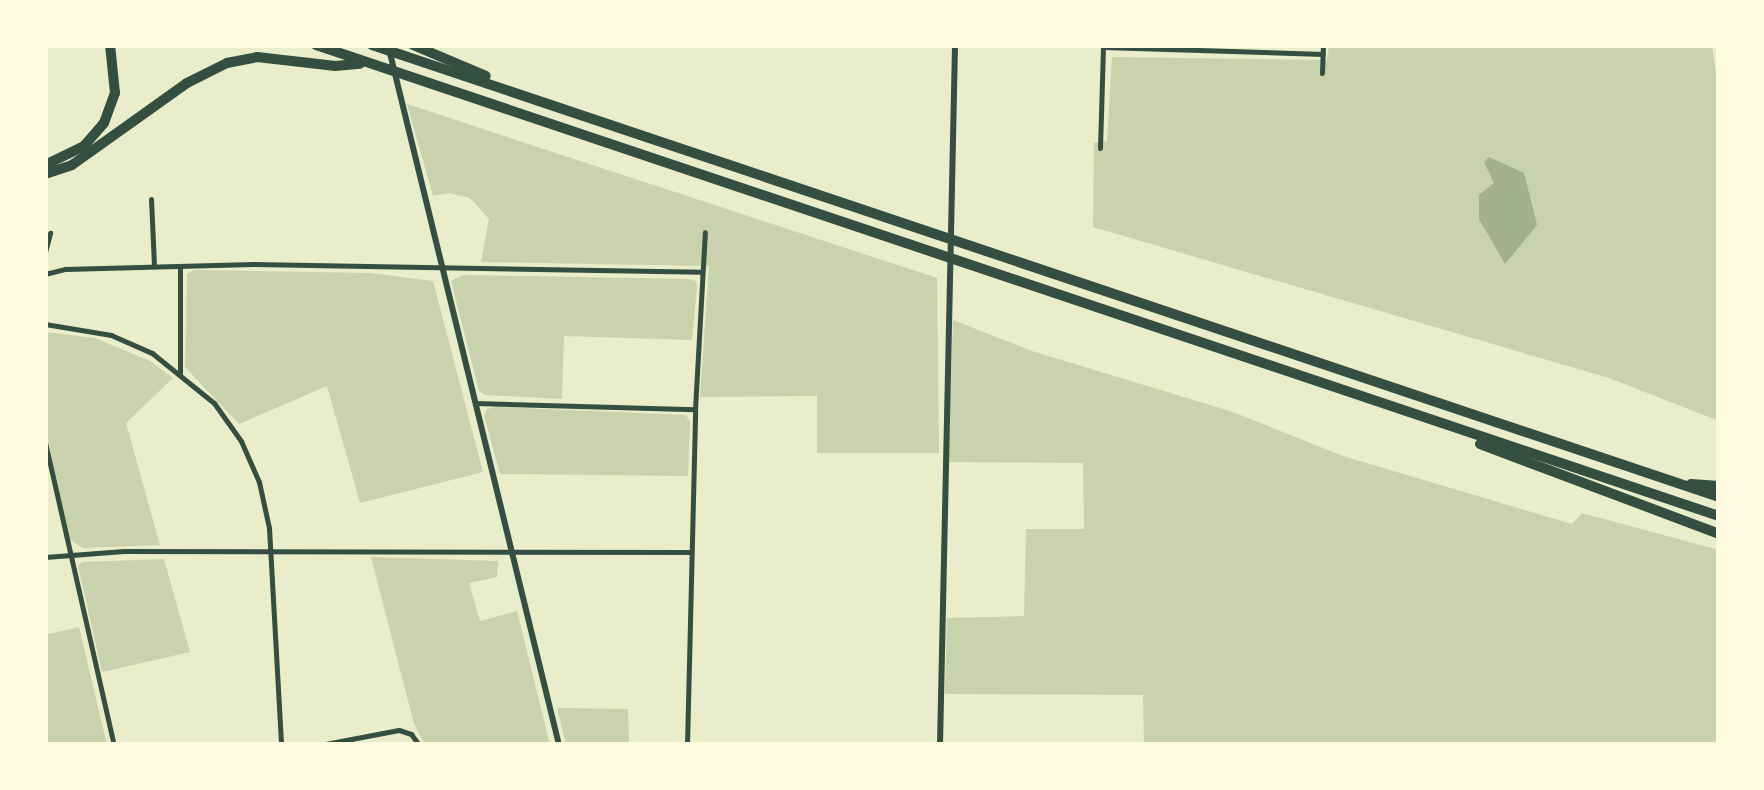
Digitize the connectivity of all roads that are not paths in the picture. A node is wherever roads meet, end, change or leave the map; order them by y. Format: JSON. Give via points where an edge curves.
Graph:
{"nodes":[{"id":1,"x":110,"y":45,"type":"edge"},
{"id":2,"x":316,"y":45,"type":"edge"},
{"id":3,"x":372,"y":45,"type":"edge"},
{"id":4,"x":388,"y":45,"type":"edge"},
{"id":5,"x":955,"y":45,"type":"edge"},
{"id":6,"x":1323,"y":45,"type":"edge"},
{"id":7,"x":415,"y":46,"type":"edge"},
{"id":8,"x":1104,"y":46,"type":"edge"},
{"id":9,"x":1323,"y":54,"type":"junction"},
{"id":10,"x":367,"y":63,"type":"junction"},
{"id":11,"x":1322,"y":73,"type":"dead end"},
{"id":12,"x":504,"y":86,"type":"junction"},
{"id":13,"x":1100,"y":148,"type":"dead end"},
{"id":14,"x":45,"y":165,"type":"edge"},
{"id":15,"x":45,"y":174,"type":"edge"},
{"id":16,"x":151,"y":199,"type":"dead end"},
{"id":17,"x":50,"y":232,"type":"dead end"},
{"id":18,"x":705,"y":232,"type":"dead end"},
{"id":19,"x":45,"y":252,"type":"edge"},
{"id":20,"x":180,"y":266,"type":"junction"},
{"id":21,"x":154,"y":267,"type":"junction"},
{"id":22,"x":442,"y":268,"type":"junction"},
{"id":23,"x":702,"y":272,"type":"junction"},
{"id":24,"x":45,"y":274,"type":"edge"},
{"id":25,"x":45,"y":324,"type":"edge"},
{"id":26,"x":180,"y":374,"type":"junction"},
{"id":27,"x":474,"y":402,"type":"junction"},
{"id":28,"x":695,"y":409,"type":"junction"},
{"id":29,"x":1424,"y":420,"type":"junction"},
{"id":30,"x":45,"y":442,"type":"edge"},
{"id":31,"x":1680,"y":484,"type":"junction"},
{"id":32,"x":1719,"y":486,"type":"edge"},
{"id":33,"x":1719,"y":498,"type":"edge"},
{"id":34,"x":1719,"y":516,"type":"edge"},
{"id":35,"x":1719,"y":534,"type":"edge"},
{"id":36,"x":691,"y":552,"type":"junction"},
{"id":37,"x":271,"y":554,"type":"junction"},
{"id":38,"x":512,"y":554,"type":"junction"},
{"id":39,"x":71,"y":556,"type":"junction"},
{"id":40,"x":45,"y":557,"type":"edge"},
{"id":41,"x":114,"y":745,"type":"edge"},
{"id":42,"x":282,"y":745,"type":"edge"},
{"id":43,"x":320,"y":745,"type":"edge"},
{"id":44,"x":419,"y":745,"type":"edge"},
{"id":45,"x":559,"y":745,"type":"edge"},
{"id":46,"x":686,"y":745,"type":"edge"},
{"id":47,"x":940,"y":745,"type":"edge"}],
"edges":[{"from":1,"to":14,"type":"highway","via":[[115,94],[104,122],[84,146]]},
{"from":2,"to":10,"type":"highway"},
{"from":3,"to":12,"type":"highway"},
{"from":4,"to":22,"type":"street"},
{"from":5,"to":47,"type":"street"},
{"from":6,"to":9,"type":"street"},
{"from":7,"to":12,"type":"highway"},
{"from":8,"to":9,"type":"street"},
{"from":8,"to":13,"type":"street"},
{"from":9,"to":11,"type":"street"},
{"from":10,"to":15,"type":"highway","via":[[228,63],[187,83],[84,158]]},
{"from":10,"to":29,"type":"highway"},
{"from":12,"to":31,"type":"highway"},
{"from":16,"to":21,"type":"street"},
{"from":17,"to":19,"type":"street"},
{"from":18,"to":23,"type":"street"},
{"from":20,"to":21,"type":"street"},
{"from":20,"to":22,"type":"street"},
{"from":20,"to":26,"type":"street"},
{"from":21,"to":24,"type":"street"},
{"from":22,"to":23,"type":"street"},
{"from":22,"to":27,"type":"street"},
{"from":23,"to":28,"type":"street"},
{"from":25,"to":26,"type":"street","via":[[111,335]]},
{"from":26,"to":37,"type":"street","via":[[214,403],[241,441],[265,504]]},
{"from":27,"to":28,"type":"street"},
{"from":27,"to":38,"type":"street"},
{"from":28,"to":36,"type":"street"},
{"from":29,"to":34,"type":"highway"},
{"from":29,"to":35,"type":"highway"},
{"from":30,"to":39,"type":"street"},
{"from":31,"to":32,"type":"highway"},
{"from":31,"to":33,"type":"highway"},
{"from":36,"to":38,"type":"street"},
{"from":36,"to":46,"type":"street"},
{"from":37,"to":38,"type":"street"},
{"from":37,"to":39,"type":"street"},
{"from":37,"to":42,"type":"street"},
{"from":38,"to":45,"type":"street"},
{"from":39,"to":40,"type":"street"},
{"from":39,"to":41,"type":"street"},
{"from":43,"to":44,"type":"street","via":[[392,730],[411,734]]}]}
